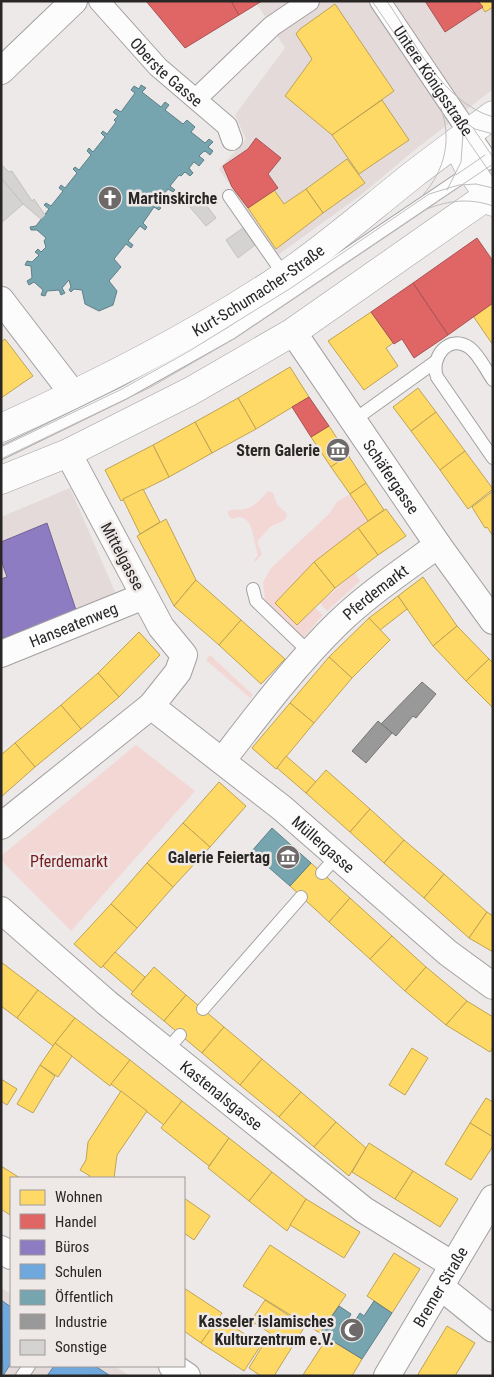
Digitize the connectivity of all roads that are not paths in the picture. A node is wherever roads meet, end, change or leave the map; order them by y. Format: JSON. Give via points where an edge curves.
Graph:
{"nodes":[{"id":1,"x":74,"y":1,"type":"edge"},
{"id":2,"x":99,"y":1,"type":"edge"},
{"id":3,"x":309,"y":1,"type":"edge"},
{"id":4,"x":380,"y":1,"type":"edge"},
{"id":5,"x":1,"y":71,"type":"edge"},
{"id":6,"x":196,"y":99,"type":"junction"},
{"id":7,"x":479,"y":127,"type":"edge"},
{"id":8,"x":232,"y":140,"type":"dead end"},
{"id":9,"x":486,"y":164,"type":"edge"},
{"id":10,"x":229,"y":196,"type":"dead end"},
{"id":11,"x":491,"y":196,"type":"edge"},
{"id":12,"x":348,"y":228,"type":"junction"},
{"id":13,"x":284,"y":275,"type":"junction"},
{"id":14,"x":318,"y":276,"type":"junction"},
{"id":15,"x":1,"y":300,"type":"edge"},
{"id":16,"x":293,"y":332,"type":"junction"},
{"id":17,"x":435,"y":362,"type":"junction"},
{"id":18,"x":493,"y":380,"type":"edge"},
{"id":19,"x":74,"y":395,"type":"junction"},
{"id":20,"x":354,"y":420,"type":"junction"},
{"id":21,"x":1,"y":428,"type":"edge"},
{"id":22,"x":1,"y":453,"type":"edge"},
{"id":23,"x":68,"y":453,"type":"junction"},
{"id":24,"x":493,"y":458,"type":"edge"},
{"id":25,"x":1,"y":480,"type":"edge"},
{"id":26,"x":438,"y":545,"type":"junction"},
{"id":27,"x":253,"y":588,"type":"dead end"},
{"id":28,"x":144,"y":596,"type":"junction"},
{"id":29,"x":493,"y":621,"type":"edge"},
{"id":30,"x":1,"y":654,"type":"edge"},
{"id":31,"x":310,"y":654,"type":"junction"},
{"id":32,"x":151,"y":706,"type":"junction"},
{"id":33,"x":222,"y":761,"type":"junction"},
{"id":34,"x":1,"y":826,"type":"edge"},
{"id":35,"x":301,"y":897,"type":"dead end"},
{"id":36,"x":1,"y":910,"type":"edge"},
{"id":37,"x":493,"y":986,"type":"edge"},
{"id":38,"x":203,"y":1009,"type":"dead end"},
{"id":39,"x":493,"y":1198,"type":"edge"},
{"id":40,"x":447,"y":1276,"type":"junction"},
{"id":41,"x":493,"y":1329,"type":"edge"},
{"id":42,"x":174,"y":1367,"type":"edge"},
{"id":43,"x":187,"y":1376,"type":"edge"},
{"id":44,"x":387,"y":1376,"type":"edge"}],
"edges":[{"from":1,"to":5,"type":"street"},
{"from":2,"to":6,"type":"street","name":"Oberste Gasse","via":[[158,67]]},
{"from":3,"to":6,"type":"street","via":[[272,26]]},
{"from":4,"to":7,"type":"street","name":"Untere Königsstraße"},
{"from":6,"to":8,"type":"street","name":"Oberste Gasse","via":[[227,126]]},
{"from":7,"to":9,"type":"main road"},
{"from":7,"to":12,"type":"main road","name":"Kurt-Schumacher-Straße"},
{"from":9,"to":11,"type":"main road"},
{"from":9,"to":14,"type":"lane"},
{"from":10,"to":13,"type":"lane"},
{"from":11,"to":16,"type":"main road"},
{"from":12,"to":13,"type":"main road","name":"Kurt-Schumacher-Straße"},
{"from":12,"to":14,"type":"lane"},
{"from":13,"to":19,"type":"main road","name":"Kurt-Schumacher-Straße","via":[[178,341]]},
{"from":14,"to":22,"type":"lane","via":[[231,333],[160,374]]},
{"from":15,"to":19,"type":"street"},
{"from":16,"to":20,"type":"street","name":"Schäfergasse"},
{"from":16,"to":23,"type":"main road","via":[[191,391]]},
{"from":17,"to":18,"type":"lane","via":[[442,349],[449,345],[464,345],[471,349]]},
{"from":17,"to":20,"type":"lane"},
{"from":17,"to":24,"type":"lane","via":[[437,376]]},
{"from":19,"to":21,"type":"main road","name":"Kurt-Schumacher-Straße"},
{"from":20,"to":26,"type":"street","name":"Schäfergasse"},
{"from":23,"to":25,"type":"main road"},
{"from":23,"to":28,"type":"street","name":"Mittelgasse"},
{"from":26,"to":29,"type":"street","name":"Schäfergasse"},
{"from":26,"to":31,"type":"street","name":"Pferdemarkt","via":[[370,595]]},
{"from":27,"to":31,"type":"lane","via":[[256,601]]},
{"from":28,"to":30,"type":"street","name":"Hanseatenweg"},
{"from":28,"to":32,"type":"street","name":"Mittelgasse","via":[[160,627],[184,655],[178,672]]},
{"from":31,"to":33,"type":"street","name":"Pferdemarkt"},
{"from":32,"to":33,"type":"street","name":"Müllergasse"},
{"from":32,"to":34,"type":"street"},
{"from":33,"to":37,"type":"street","name":"Müllergasse","via":[[282,808],[329,865]]},
{"from":35,"to":38,"type":"lane"},
{"from":36,"to":40,"type":"street","name":"Kastenalsgasse","via":[[107,1003],[173,1043],[364,1210]]},
{"from":39,"to":40,"type":"street","name":"Bremer Straße"},
{"from":40,"to":41,"type":"street","name":"Kastenalsgasse"},
{"from":40,"to":44,"type":"street","name":"Bremer Straße"},
{"from":42,"to":43,"type":"street"}]}
